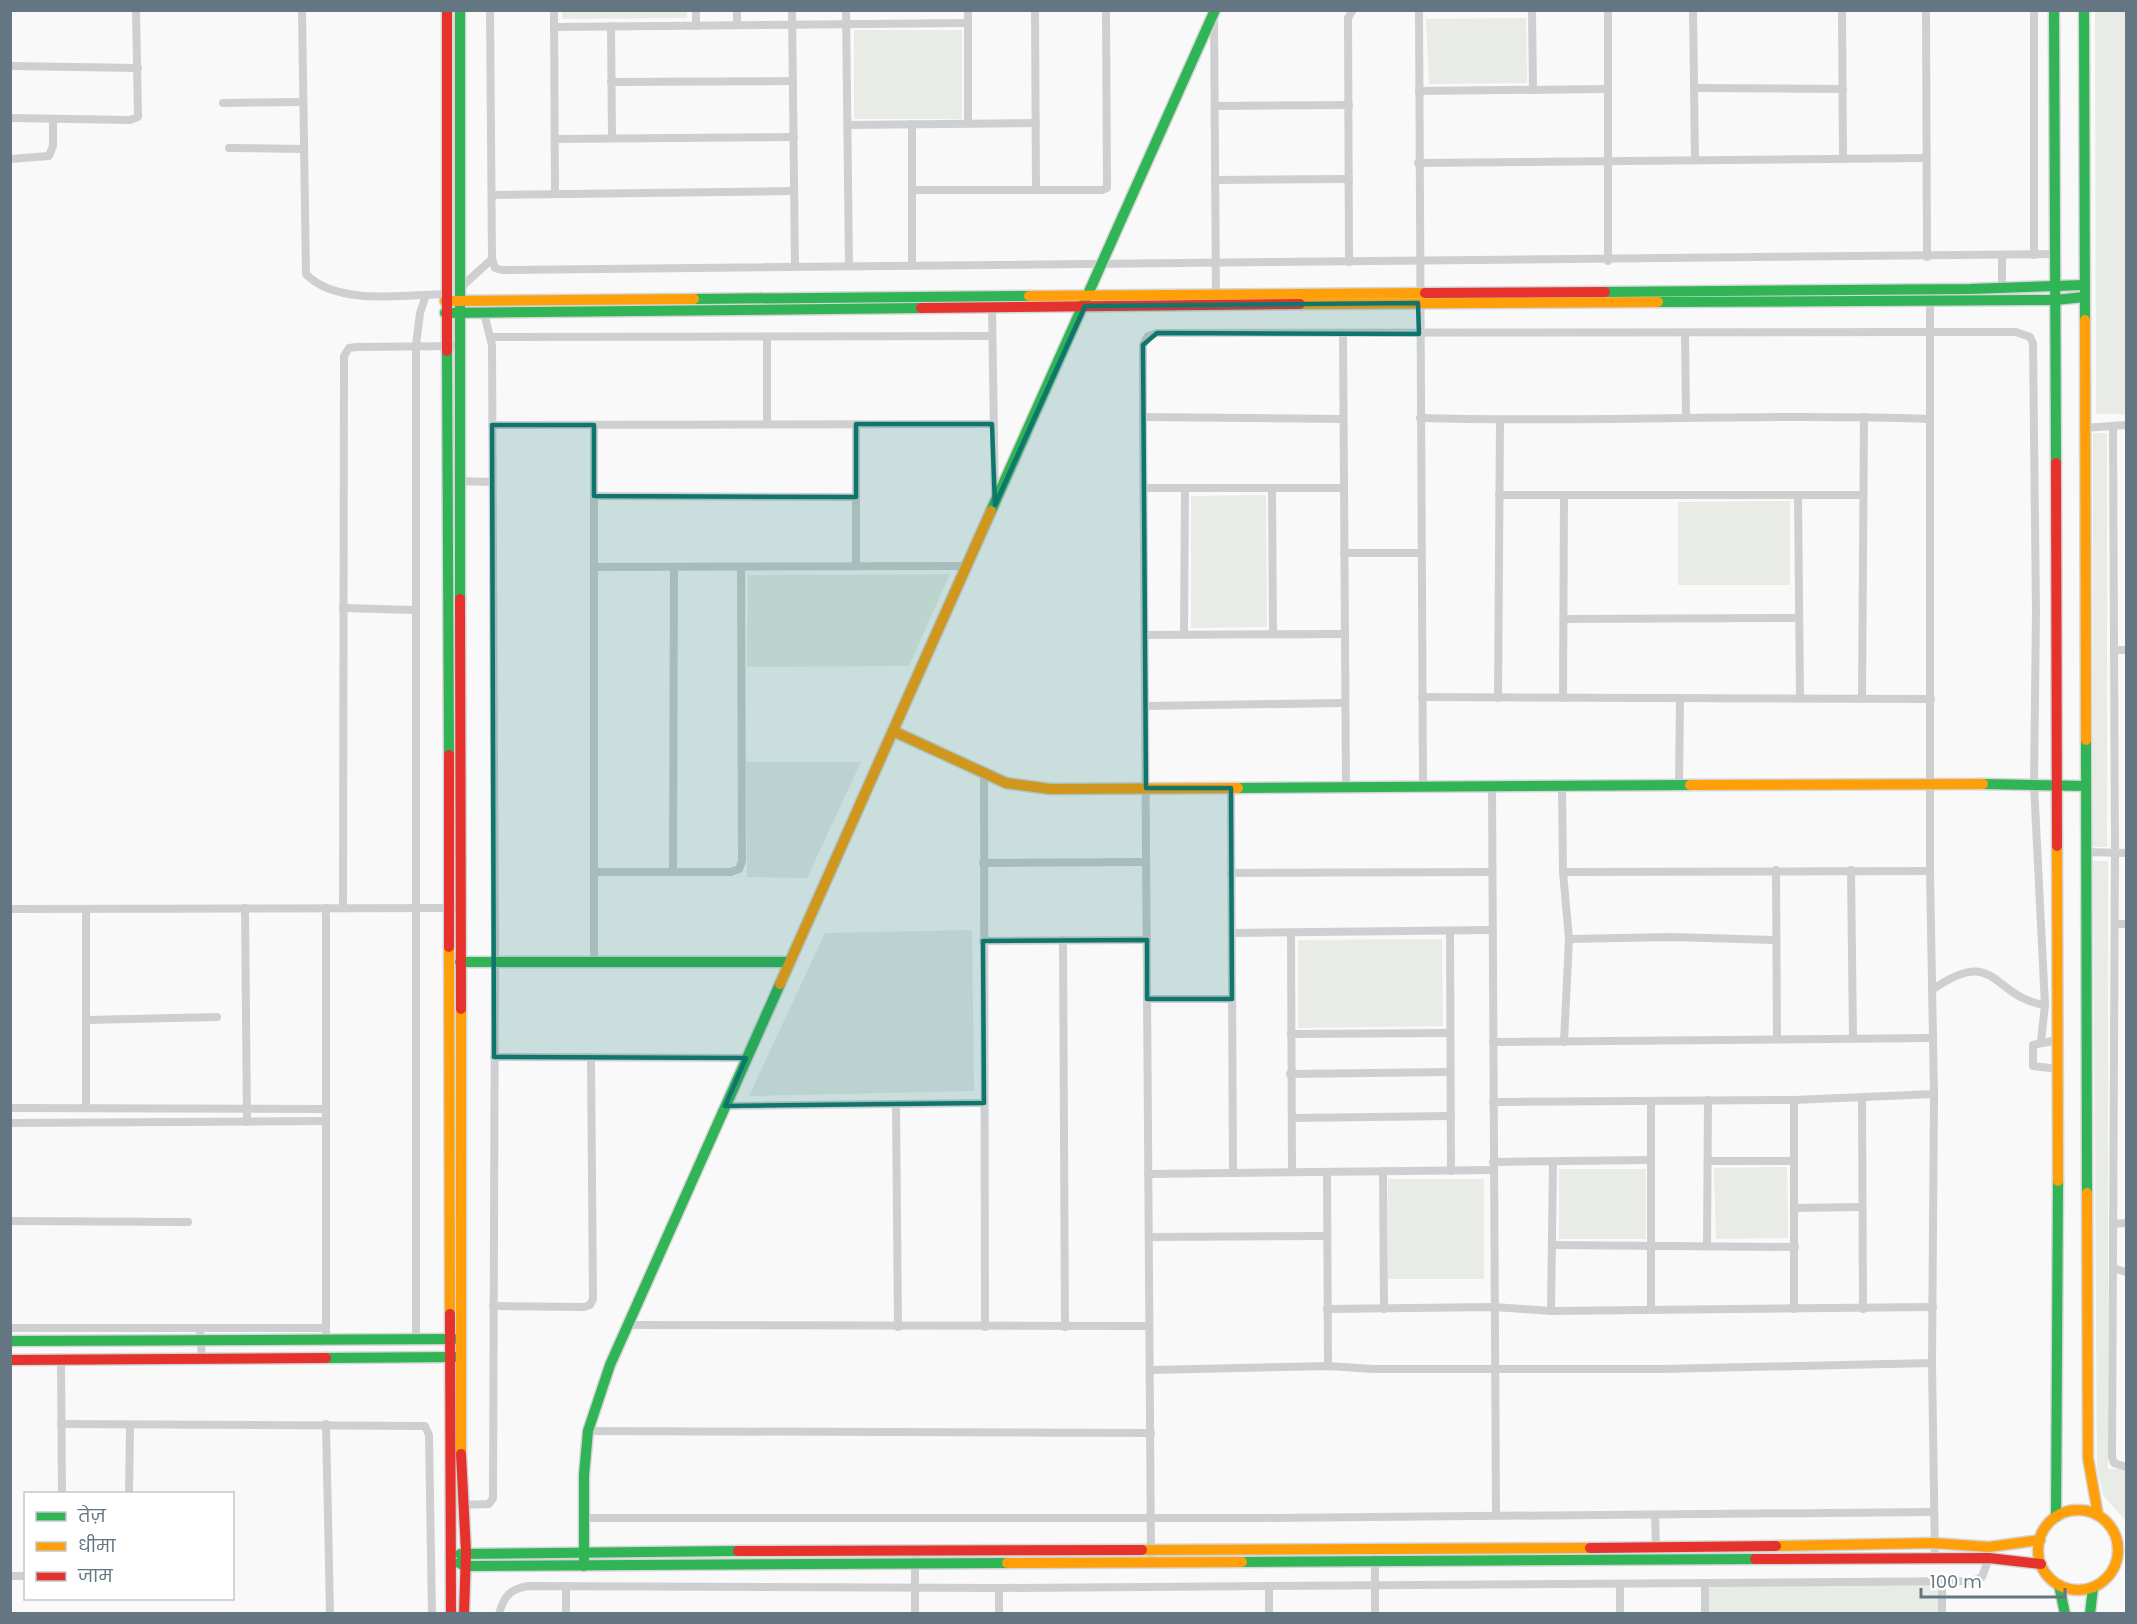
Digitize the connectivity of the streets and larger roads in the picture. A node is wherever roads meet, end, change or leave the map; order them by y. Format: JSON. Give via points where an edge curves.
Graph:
{"nodes":[{"id":1,"x":136,"y":10,"type":"edge"},
{"id":2,"x":302,"y":10,"type":"edge"},
{"id":3,"x":447,"y":10,"type":"edge"},
{"id":4,"x":460,"y":10,"type":"edge"},
{"id":5,"x":490,"y":10,"type":"edge"},
{"id":6,"x":554,"y":10,"type":"edge"},
{"id":7,"x":696,"y":10,"type":"edge"},
{"id":8,"x":737,"y":10,"type":"edge"},
{"id":9,"x":792,"y":10,"type":"edge"},
{"id":10,"x":846,"y":10,"type":"edge"},
{"id":11,"x":968,"y":10,"type":"edge"},
{"id":12,"x":1035,"y":10,"type":"edge"},
{"id":13,"x":1106,"y":10,"type":"edge"},
{"id":14,"x":1353,"y":10,"type":"edge"},
{"id":15,"x":1419,"y":10,"type":"edge"},
{"id":16,"x":1532,"y":10,"type":"edge"},
{"id":17,"x":1608,"y":10,"type":"edge"},
{"id":18,"x":1693,"y":10,"type":"edge"},
{"id":19,"x":1842,"y":10,"type":"edge"},
{"id":20,"x":1926,"y":10,"type":"edge"},
{"id":21,"x":2034,"y":10,"type":"edge"},
{"id":22,"x":2054,"y":10,"type":"edge"},
{"id":23,"x":2084,"y":10,"type":"edge"},
{"id":24,"x":1214,"y":12,"type":"edge"},
{"id":25,"x":968,"y":23,"type":"junction"},
{"id":26,"x":846,"y":24,"type":"junction"},
{"id":27,"x":737,"y":25,"type":"junction"},
{"id":28,"x":792,"y":25,"type":"junction"},
{"id":29,"x":611,"y":26,"type":"junction"},
{"id":30,"x":696,"y":26,"type":"junction"},
{"id":31,"x":554,"y":27,"type":"junction"},
{"id":32,"x":10,"y":66,"type":"edge"},
{"id":33,"x":138,"y":68,"type":"junction"},
{"id":34,"x":793,"y":81,"type":"junction"},
{"id":35,"x":611,"y":82,"type":"junction"},
{"id":36,"x":1694,"y":88,"type":"junction"},
{"id":37,"x":1607,"y":89,"type":"junction"},
{"id":38,"x":1843,"y":89,"type":"junction"},
{"id":39,"x":1533,"y":90,"type":"junction"},
{"id":40,"x":1419,"y":91,"type":"junction"},
{"id":41,"x":303,"y":102,"type":"junction"},
{"id":42,"x":223,"y":103,"type":"dead end"},
{"id":43,"x":1349,"y":105,"type":"junction"},
{"id":44,"x":1215,"y":106,"type":"junction"},
{"id":45,"x":10,"y":118,"type":"edge"},
{"id":46,"x":53,"y":119,"type":"junction"},
{"id":47,"x":1036,"y":123,"type":"junction"},
{"id":48,"x":912,"y":124,"type":"junction"},
{"id":49,"x":968,"y":124,"type":"junction"},
{"id":50,"x":848,"y":125,"type":"junction"},
{"id":51,"x":794,"y":137,"type":"junction"},
{"id":52,"x":612,"y":138,"type":"junction"},
{"id":53,"x":555,"y":139,"type":"junction"},
{"id":54,"x":229,"y":148,"type":"dead end"},
{"id":55,"x":304,"y":149,"type":"junction"},
{"id":56,"x":1926,"y":158,"type":"junction"},
{"id":57,"x":10,"y":159,"type":"edge"},
{"id":58,"x":1843,"y":159,"type":"junction"},
{"id":59,"x":1607,"y":160,"type":"junction"},
{"id":60,"x":1695,"y":160,"type":"junction"},
{"id":61,"x":1418,"y":163,"type":"junction"},
{"id":62,"x":1349,"y":178,"type":"junction"},
{"id":63,"x":1215,"y":180,"type":"junction"},
{"id":64,"x":912,"y":189,"type":"junction"},
{"id":65,"x":1036,"y":189,"type":"junction"},
{"id":66,"x":794,"y":191,"type":"junction"},
{"id":67,"x":555,"y":194,"type":"junction"},
{"id":68,"x":492,"y":195,"type":"junction"},
{"id":69,"x":2055,"y":254,"type":"junction"},
{"id":70,"x":2034,"y":255,"type":"junction"},
{"id":71,"x":2002,"y":256,"type":"junction"},
{"id":72,"x":1927,"y":257,"type":"junction"},
{"id":73,"x":492,"y":260,"type":"junction"},
{"id":74,"x":1608,"y":261,"type":"junction"},
{"id":75,"x":1349,"y":262,"type":"junction"},
{"id":76,"x":1216,"y":263,"type":"junction"},
{"id":77,"x":1418,"y":263,"type":"junction"},
{"id":78,"x":912,"y":265,"type":"junction"},
{"id":79,"x":1101,"y":265,"type":"junction"},
{"id":80,"x":795,"y":266,"type":"junction"},
{"id":81,"x":849,"y":266,"type":"junction"},
{"id":82,"x":2084,"y":285,"type":"junction"},
{"id":83,"x":2055,"y":287,"type":"junction"},
{"id":84,"x":2002,"y":288,"type":"junction"},
{"id":85,"x":459,"y":289,"type":"junction"},
{"id":86,"x":1090,"y":294,"type":"junction"},
{"id":87,"x":426,"y":295,"type":"junction"},
{"id":88,"x":1011,"y":295,"type":"junction"},
{"id":89,"x":1930,"y":295,"type":"junction"},
{"id":90,"x":2084,"y":297,"type":"junction"},
{"id":91,"x":445,"y":298,"type":"junction"},
{"id":92,"x":1418,"y":298,"type":"junction"},
{"id":93,"x":1216,"y":299,"type":"junction"},
{"id":94,"x":2055,"y":300,"type":"junction"},
{"id":95,"x":459,"y":301,"type":"junction"},
{"id":96,"x":1011,"y":306,"type":"junction"},
{"id":97,"x":1084,"y":306,"type":"junction"},
{"id":98,"x":992,"y":307,"type":"junction"},
{"id":99,"x":445,"y":313,"type":"junction"},
{"id":100,"x":484,"y":313,"type":"junction"},
{"id":101,"x":458,"y":314,"type":"junction"},
{"id":102,"x":1930,"y":332,"type":"junction"},
{"id":103,"x":1685,"y":333,"type":"junction"},
{"id":104,"x":1343,"y":334,"type":"junction"},
{"id":105,"x":1419,"y":334,"type":"junction"},
{"id":106,"x":992,"y":336,"type":"junction"},
{"id":107,"x":492,"y":337,"type":"junction"},
{"id":108,"x":767,"y":337,"type":"junction"},
{"id":109,"x":416,"y":345,"type":"junction"},
{"id":110,"x":446,"y":345,"type":"junction"},
{"id":111,"x":459,"y":346,"type":"junction"},
{"id":112,"x":1143,"y":417,"type":"junction"},
{"id":113,"x":1686,"y":417,"type":"junction"},
{"id":114,"x":1864,"y":417,"type":"junction"},
{"id":115,"x":1420,"y":418,"type":"junction"},
{"id":116,"x":1343,"y":419,"type":"junction"},
{"id":117,"x":1930,"y":419,"type":"junction"},
{"id":118,"x":1500,"y":420,"type":"junction"},
{"id":119,"x":767,"y":424,"type":"junction"},
{"id":120,"x":856,"y":424,"type":"junction"},
{"id":121,"x":993,"y":424,"type":"junction"},
{"id":122,"x":492,"y":425,"type":"junction"},
{"id":123,"x":594,"y":425,"type":"junction"},
{"id":124,"x":2127,"y":425,"type":"edge"},
{"id":125,"x":2113,"y":427,"type":"junction"},
{"id":126,"x":2084,"y":428,"type":"junction"},
{"id":127,"x":459,"y":481,"type":"junction"},
{"id":128,"x":492,"y":482,"type":"junction"},
{"id":129,"x":1144,"y":488,"type":"junction"},
{"id":130,"x":1185,"y":488,"type":"junction"},
{"id":131,"x":1272,"y":488,"type":"junction"},
{"id":132,"x":1344,"y":488,"type":"junction"},
{"id":133,"x":1499,"y":495,"type":"junction"},
{"id":134,"x":1564,"y":495,"type":"junction"},
{"id":135,"x":1798,"y":495,"type":"junction"},
{"id":136,"x":1863,"y":495,"type":"junction"},
{"id":137,"x":594,"y":496,"type":"junction"},
{"id":138,"x":856,"y":497,"type":"junction"},
{"id":139,"x":995,"y":505,"type":"junction"},
{"id":140,"x":1344,"y":553,"type":"junction"},
{"id":141,"x":1420,"y":553,"type":"junction"},
{"id":142,"x":856,"y":566,"type":"junction"},
{"id":143,"x":968,"y":566,"type":"junction"},
{"id":144,"x":595,"y":567,"type":"junction"},
{"id":145,"x":674,"y":567,"type":"junction"},
{"id":146,"x":741,"y":567,"type":"junction"},
{"id":147,"x":343,"y":608,"type":"junction"},
{"id":148,"x":415,"y":610,"type":"junction"},
{"id":149,"x":1799,"y":618,"type":"junction"},
{"id":150,"x":1564,"y":619,"type":"junction"},
{"id":151,"x":1184,"y":634,"type":"junction"},
{"id":152,"x":1273,"y":634,"type":"junction"},
{"id":153,"x":1345,"y":634,"type":"junction"},
{"id":154,"x":1145,"y":635,"type":"junction"},
{"id":155,"x":2114,"y":650,"type":"junction"},
{"id":156,"x":2127,"y":650,"type":"edge"},
{"id":157,"x":1422,"y":697,"type":"junction"},
{"id":158,"x":1498,"y":698,"type":"junction"},
{"id":159,"x":1563,"y":698,"type":"junction"},
{"id":160,"x":1680,"y":698,"type":"junction"},
{"id":161,"x":1800,"y":698,"type":"junction"},
{"id":162,"x":1862,"y":699,"type":"junction"},
{"id":163,"x":1931,"y":699,"type":"junction"},
{"id":164,"x":1345,"y":703,"type":"junction"},
{"id":165,"x":1145,"y":706,"type":"junction"},
{"id":166,"x":893,"y":731,"type":"junction"},
{"id":167,"x":984,"y":774,"type":"junction"},
{"id":168,"x":1930,"y":783,"type":"junction"},
{"id":169,"x":2034,"y":785,"type":"junction"},
{"id":170,"x":1562,"y":786,"type":"junction"},
{"id":171,"x":1679,"y":786,"type":"junction"},
{"id":172,"x":2056,"y":786,"type":"junction"},
{"id":173,"x":2085,"y":786,"type":"junction"},
{"id":174,"x":1423,"y":787,"type":"junction"},
{"id":175,"x":1492,"y":787,"type":"junction"},
{"id":176,"x":1146,"y":788,"type":"junction"},
{"id":177,"x":1231,"y":788,"type":"junction"},
{"id":178,"x":1346,"y":788,"type":"junction"},
{"id":179,"x":2085,"y":852,"type":"junction"},
{"id":180,"x":2115,"y":852,"type":"junction"},
{"id":181,"x":2127,"y":852,"type":"edge"},
{"id":182,"x":1146,"y":862,"type":"junction"},
{"id":183,"x":983,"y":863,"type":"junction"},
{"id":184,"x":1776,"y":870,"type":"junction"},
{"id":185,"x":1851,"y":870,"type":"junction"},
{"id":186,"x":1930,"y":871,"type":"junction"},
{"id":187,"x":594,"y":872,"type":"junction"},
{"id":188,"x":673,"y":872,"type":"junction"},
{"id":189,"x":1492,"y":872,"type":"junction"},
{"id":190,"x":1563,"y":872,"type":"junction"},
{"id":191,"x":1231,"y":873,"type":"junction"},
{"id":192,"x":415,"y":906,"type":"junction"},
{"id":193,"x":245,"y":908,"type":"junction"},
{"id":194,"x":326,"y":908,"type":"junction"},
{"id":195,"x":343,"y":908,"type":"junction"},
{"id":196,"x":454,"y":908,"type":"junction"},
{"id":197,"x":10,"y":909,"type":"edge"},
{"id":198,"x":86,"y":909,"type":"junction"},
{"id":199,"x":2115,"y":924,"type":"junction"},
{"id":200,"x":2127,"y":924,"type":"edge"},
{"id":201,"x":1492,"y":930,"type":"junction"},
{"id":202,"x":1450,"y":931,"type":"junction"},
{"id":203,"x":1232,"y":933,"type":"junction"},
{"id":204,"x":1291,"y":933,"type":"junction"},
{"id":205,"x":1569,"y":939,"type":"junction"},
{"id":206,"x":1063,"y":940,"type":"junction"},
{"id":207,"x":1147,"y":940,"type":"junction"},
{"id":208,"x":1775,"y":940,"type":"junction"},
{"id":209,"x":983,"y":941,"type":"junction"},
{"id":210,"x":460,"y":962,"type":"junction"},
{"id":211,"x":495,"y":962,"type":"junction"},
{"id":212,"x":594,"y":962,"type":"junction"},
{"id":213,"x":789,"y":962,"type":"junction"},
{"id":214,"x":1932,"y":990,"type":"junction"},
{"id":215,"x":1147,"y":999,"type":"junction"},
{"id":216,"x":1232,"y":999,"type":"junction"},
{"id":217,"x":2045,"y":1005,"type":"junction"},
{"id":218,"x":217,"y":1017,"type":"dead end"},
{"id":219,"x":87,"y":1020,"type":"junction"},
{"id":220,"x":1450,"y":1033,"type":"junction"},
{"id":221,"x":1291,"y":1034,"type":"junction"},
{"id":222,"x":1932,"y":1038,"type":"junction"},
{"id":223,"x":1777,"y":1039,"type":"junction"},
{"id":224,"x":1853,"y":1039,"type":"junction"},
{"id":225,"x":2057,"y":1040,"type":"junction"},
{"id":226,"x":2041,"y":1041,"type":"junction"},
{"id":227,"x":1493,"y":1042,"type":"junction"},
{"id":228,"x":1564,"y":1042,"type":"junction"},
{"id":229,"x":494,"y":1057,"type":"junction"},
{"id":230,"x":591,"y":1058,"type":"junction"},
{"id":231,"x":746,"y":1058,"type":"junction"},
{"id":232,"x":2058,"y":1069,"type":"junction"},
{"id":233,"x":1450,"y":1072,"type":"junction"},
{"id":234,"x":1290,"y":1074,"type":"junction"},
{"id":235,"x":1934,"y":1094,"type":"junction"},
{"id":236,"x":1862,"y":1097,"type":"junction"},
{"id":237,"x":1794,"y":1100,"type":"junction"},
{"id":238,"x":1651,"y":1101,"type":"junction"},
{"id":239,"x":1708,"y":1101,"type":"junction"},
{"id":240,"x":1493,"y":1102,"type":"junction"},
{"id":241,"x":984,"y":1103,"type":"junction"},
{"id":242,"x":897,"y":1104,"type":"junction"},
{"id":243,"x":725,"y":1106,"type":"junction"},
{"id":244,"x":10,"y":1108,"type":"edge"},
{"id":245,"x":86,"y":1108,"type":"junction"},
{"id":246,"x":246,"y":1109,"type":"junction"},
{"id":247,"x":325,"y":1109,"type":"junction"},
{"id":248,"x":1450,"y":1116,"type":"junction"},
{"id":249,"x":1292,"y":1118,"type":"junction"},
{"id":250,"x":325,"y":1121,"type":"junction"},
{"id":251,"x":247,"y":1122,"type":"junction"},
{"id":252,"x":10,"y":1123,"type":"edge"},
{"id":253,"x":1650,"y":1160,"type":"junction"},
{"id":254,"x":1708,"y":1161,"type":"junction"},
{"id":255,"x":1794,"y":1161,"type":"junction"},
{"id":256,"x":1553,"y":1162,"type":"junction"},
{"id":257,"x":1493,"y":1166,"type":"junction"},
{"id":258,"x":1383,"y":1171,"type":"junction"},
{"id":259,"x":1450,"y":1171,"type":"junction"},
{"id":260,"x":1292,"y":1172,"type":"junction"},
{"id":261,"x":1327,"y":1172,"type":"junction"},
{"id":262,"x":1233,"y":1173,"type":"junction"},
{"id":263,"x":1148,"y":1174,"type":"junction"},
{"id":264,"x":1861,"y":1207,"type":"junction"},
{"id":265,"x":1795,"y":1208,"type":"junction"},
{"id":266,"x":10,"y":1221,"type":"edge"},
{"id":267,"x":188,"y":1222,"type":"dead end"},
{"id":268,"x":2127,"y":1223,"type":"edge"},
{"id":269,"x":2113,"y":1224,"type":"junction"},
{"id":270,"x":1327,"y":1236,"type":"junction"},
{"id":271,"x":1149,"y":1237,"type":"junction"},
{"id":272,"x":1552,"y":1245,"type":"junction"},
{"id":273,"x":1651,"y":1246,"type":"junction"},
{"id":274,"x":1707,"y":1246,"type":"junction"},
{"id":275,"x":1795,"y":1247,"type":"junction"},
{"id":276,"x":2113,"y":1268,"type":"junction"},
{"id":277,"x":2127,"y":1272,"type":"edge"},
{"id":278,"x":493,"y":1306,"type":"junction"},
{"id":279,"x":1494,"y":1307,"type":"junction"},
{"id":280,"x":1933,"y":1307,"type":"junction"},
{"id":281,"x":1327,"y":1309,"type":"junction"},
{"id":282,"x":1384,"y":1309,"type":"junction"},
{"id":283,"x":1651,"y":1309,"type":"junction"},
{"id":284,"x":1794,"y":1309,"type":"junction"},
{"id":285,"x":1863,"y":1309,"type":"junction"},
{"id":286,"x":1551,"y":1311,"type":"junction"},
{"id":287,"x":628,"y":1325,"type":"junction"},
{"id":288,"x":1149,"y":1326,"type":"junction"},
{"id":289,"x":898,"y":1327,"type":"junction"},
{"id":290,"x":985,"y":1327,"type":"junction"},
{"id":291,"x":1065,"y":1327,"type":"junction"},
{"id":292,"x":10,"y":1328,"type":"edge"},
{"id":293,"x":200,"y":1334,"type":"junction"},
{"id":294,"x":326,"y":1334,"type":"junction"},
{"id":295,"x":416,"y":1338,"type":"junction"},
{"id":296,"x":449,"y":1339,"type":"junction"},
{"id":297,"x":462,"y":1339,"type":"junction"},
{"id":298,"x":10,"y":1341,"type":"edge"},
{"id":299,"x":450,"y":1357,"type":"junction"},
{"id":300,"x":462,"y":1357,"type":"junction"},
{"id":301,"x":202,"y":1359,"type":"junction"},
{"id":302,"x":10,"y":1360,"type":"edge"},
{"id":303,"x":61,"y":1360,"type":"junction"},
{"id":304,"x":1932,"y":1363,"type":"junction"},
{"id":305,"x":1328,"y":1366,"type":"junction"},
{"id":306,"x":1497,"y":1368,"type":"junction"},
{"id":307,"x":1151,"y":1370,"type":"junction"},
{"id":308,"x":61,"y":1424,"type":"junction"},
{"id":309,"x":326,"y":1424,"type":"junction"},
{"id":310,"x":130,"y":1425,"type":"junction"},
{"id":311,"x":588,"y":1431,"type":"junction"},
{"id":312,"x":1151,"y":1433,"type":"junction"},
{"id":313,"x":2127,"y":1467,"type":"edge"},
{"id":314,"x":62,"y":1492,"type":"edge"},
{"id":315,"x":129,"y":1492,"type":"edge"},
{"id":316,"x":462,"y":1505,"type":"junction"},
{"id":317,"x":1934,"y":1512,"type":"junction"},
{"id":318,"x":1496,"y":1515,"type":"junction"},
{"id":319,"x":1655,"y":1515,"type":"junction"},
{"id":320,"x":2097,"y":1515,"type":"junction"},
{"id":321,"x":2056,"y":1516,"type":"junction"},
{"id":322,"x":584,"y":1518,"type":"junction"},
{"id":323,"x":1150,"y":1518,"type":"junction"},
{"id":324,"x":2122,"y":1539,"type":"edge"},
{"id":325,"x":2040,"y":1540,"type":"junction"},
{"id":326,"x":1933,"y":1543,"type":"junction"},
{"id":327,"x":1656,"y":1547,"type":"junction"},
{"id":328,"x":1375,"y":1548,"type":"junction"},
{"id":329,"x":1151,"y":1550,"type":"junction"},
{"id":330,"x":915,"y":1551,"type":"junction"},
{"id":331,"x":465,"y":1552,"type":"junction"},
{"id":332,"x":584,"y":1552,"type":"junction"},
{"id":333,"x":452,"y":1558,"type":"junction"},
{"id":334,"x":1989,"y":1558,"type":"junction"},
{"id":335,"x":1935,"y":1560,"type":"junction"},
{"id":336,"x":1375,"y":1561,"type":"junction"},
{"id":337,"x":1151,"y":1562,"type":"junction"},
{"id":338,"x":915,"y":1564,"type":"junction"},
{"id":339,"x":2041,"y":1564,"type":"junction"},
{"id":340,"x":2121,"y":1564,"type":"edge"},
{"id":341,"x":465,"y":1566,"type":"junction"},
{"id":342,"x":584,"y":1566,"type":"junction"},
{"id":343,"x":1942,"y":1582,"type":"junction"},
{"id":344,"x":1705,"y":1584,"type":"junction"},
{"id":345,"x":1375,"y":1585,"type":"junction"},
{"id":346,"x":1620,"y":1585,"type":"junction"},
{"id":347,"x":2059,"y":1585,"type":"junction"},
{"id":348,"x":566,"y":1586,"type":"junction"},
{"id":349,"x":1269,"y":1586,"type":"junction"},
{"id":350,"x":915,"y":1587,"type":"junction"},
{"id":351,"x":2092,"y":1587,"type":"junction"},
{"id":352,"x":999,"y":1588,"type":"junction"},
{"id":353,"x":330,"y":1614,"type":"edge"},
{"id":354,"x":432,"y":1614,"type":"edge"},
{"id":355,"x":451,"y":1614,"type":"edge"},
{"id":356,"x":464,"y":1614,"type":"edge"},
{"id":357,"x":499,"y":1614,"type":"edge"},
{"id":358,"x":566,"y":1614,"type":"edge"},
{"id":359,"x":915,"y":1614,"type":"edge"},
{"id":360,"x":999,"y":1614,"type":"edge"},
{"id":361,"x":1269,"y":1614,"type":"edge"},
{"id":362,"x":1375,"y":1614,"type":"edge"},
{"id":363,"x":1620,"y":1614,"type":"edge"},
{"id":364,"x":1705,"y":1614,"type":"edge"},
{"id":365,"x":1942,"y":1614,"type":"edge"},
{"id":366,"x":2065,"y":1614,"type":"edge"},
{"id":367,"x":2090,"y":1614,"type":"edge"}],
"edges":[{"from":1,"to":33,"type":"street"},
{"from":2,"to":41,"type":"street"},
{"from":3,"to":91,"type":"street"},
{"from":4,"to":85,"type":"street"},
{"from":5,"to":68,"type":"street"},
{"from":6,"to":31,"type":"street"},
{"from":7,"to":30,"type":"street"},
{"from":8,"to":27,"type":"street"},
{"from":9,"to":28,"type":"street"},
{"from":10,"to":26,"type":"street"},
{"from":11,"to":25,"type":"street"},
{"from":12,"to":47,"type":"street"},
{"from":13,"to":65,"type":"street","via":[[1107,188]]},
{"from":14,"to":43,"type":"street","via":[[1348,18]]},
{"from":15,"to":40,"type":"street"},
{"from":16,"to":39,"type":"street"},
{"from":17,"to":37,"type":"street"},
{"from":18,"to":36,"type":"street"},
{"from":19,"to":38,"type":"street"},
{"from":20,"to":56,"type":"street"},
{"from":21,"to":70,"type":"street"},
{"from":22,"to":69,"type":"street"},
{"from":23,"to":82,"type":"street"},
{"from":24,"to":44,"type":"street"},
{"from":24,"to":79,"type":"street"},
{"from":25,"to":26,"type":"street"},
{"from":25,"to":49,"type":"street"},
{"from":26,"to":28,"type":"street"},
{"from":26,"to":50,"type":"street"},
{"from":27,"to":28,"type":"street"},
{"from":27,"to":30,"type":"street"},
{"from":28,"to":34,"type":"street"},
{"from":29,"to":30,"type":"street"},
{"from":29,"to":31,"type":"street"},
{"from":29,"to":35,"type":"street"},
{"from":31,"to":53,"type":"street"},
{"from":32,"to":33,"type":"street"},
{"from":33,"to":46,"type":"street","via":[[140,111],[135,119]]},
{"from":34,"to":35,"type":"street"},
{"from":34,"to":51,"type":"street"},
{"from":35,"to":52,"type":"street"},
{"from":36,"to":38,"type":"street"},
{"from":36,"to":60,"type":"street"},
{"from":37,"to":39,"type":"street"},
{"from":37,"to":59,"type":"street"},
{"from":38,"to":58,"type":"street"},
{"from":39,"to":40,"type":"street"},
{"from":40,"to":61,"type":"street"},
{"from":41,"to":42,"type":"street"},
{"from":41,"to":55,"type":"street"},
{"from":43,"to":44,"type":"street"},
{"from":43,"to":62,"type":"street"},
{"from":44,"to":63,"type":"street"},
{"from":45,"to":46,"type":"street"},
{"from":46,"to":57,"type":"street","via":[[49,156]]},
{"from":47,"to":49,"type":"street"},
{"from":47,"to":65,"type":"street"},
{"from":48,"to":49,"type":"street"},
{"from":48,"to":50,"type":"street"},
{"from":48,"to":64,"type":"street"},
{"from":50,"to":81,"type":"street"},
{"from":51,"to":52,"type":"street"},
{"from":51,"to":66,"type":"street"},
{"from":52,"to":53,"type":"street"},
{"from":53,"to":67,"type":"street"},
{"from":54,"to":55,"type":"street"},
{"from":55,"to":87,"type":"street","via":[[306,274],[322,286],[345,294]]},
{"from":56,"to":58,"type":"street"},
{"from":56,"to":72,"type":"street"},
{"from":58,"to":60,"type":"street"},
{"from":59,"to":60,"type":"street"},
{"from":59,"to":61,"type":"street"},
{"from":59,"to":74,"type":"street"},
{"from":61,"to":77,"type":"street"},
{"from":62,"to":63,"type":"street"},
{"from":62,"to":75,"type":"street"},
{"from":63,"to":76,"type":"street"},
{"from":64,"to":65,"type":"street"},
{"from":64,"to":78,"type":"street"},
{"from":66,"to":67,"type":"street"},
{"from":66,"to":80,"type":"street"},
{"from":67,"to":68,"type":"street"},
{"from":68,"to":73,"type":"street"},
{"from":69,"to":70,"type":"street"},
{"from":69,"to":83,"type":"street"},
{"from":70,"to":71,"type":"street"},
{"from":71,"to":72,"type":"street"},
{"from":71,"to":84,"type":"street"},
{"from":72,"to":74,"type":"street"},
{"from":73,"to":80,"type":"street","via":[[495,268],[502,270]]},
{"from":73,"to":85,"type":"street"},
{"from":74,"to":77,"type":"street"},
{"from":75,"to":76,"type":"street"},
{"from":75,"to":77,"type":"street"},
{"from":76,"to":79,"type":"street"},
{"from":76,"to":93,"type":"street"},
{"from":77,"to":92,"type":"street"},
{"from":78,"to":79,"type":"street"},
{"from":78,"to":81,"type":"street"},
{"from":79,"to":86,"type":"street"},
{"from":80,"to":81,"type":"street"},
{"from":82,"to":83,"type":"street"},
{"from":82,"to":90,"type":"street"},
{"from":83,"to":84,"type":"street"},
{"from":83,"to":94,"type":"street"},
{"from":84,"to":89,"type":"street"},
{"from":85,"to":95,"type":"street"},
{"from":86,"to":88,"type":"street"},
{"from":86,"to":93,"type":"street"},
{"from":86,"to":97,"type":"street"},
{"from":87,"to":91,"type":"street"},
{"from":87,"to":109,"type":"street"},
{"from":88,"to":95,"type":"street"},
{"from":88,"to":96,"type":"street"},
{"from":89,"to":92,"type":"street"},
{"from":89,"to":94,"type":"street"},
{"from":89,"to":102,"type":"street"},
{"from":90,"to":94,"type":"street"},
{"from":90,"to":126,"type":"street"},
{"from":91,"to":95,"type":"street"},
{"from":91,"to":99,"type":"street"},
{"from":92,"to":93,"type":"street"},
{"from":92,"to":105,"type":"street"},
{"from":93,"to":97,"type":"street"},
{"from":94,"to":172,"type":"street"},
{"from":95,"to":101,"type":"street"},
{"from":96,"to":97,"type":"street"},
{"from":96,"to":98,"type":"street"},
{"from":97,"to":139,"type":"street"},
{"from":98,"to":100,"type":"street"},
{"from":98,"to":106,"type":"street"},
{"from":99,"to":101,"type":"street"},
{"from":99,"to":110,"type":"street"},
{"from":100,"to":101,"type":"street"},
{"from":100,"to":107,"type":"street"},
{"from":101,"to":111,"type":"street"},
{"from":102,"to":103,"type":"street"},
{"from":102,"to":117,"type":"street"},
{"from":102,"to":169,"type":"street","via":[[2025,333],[2033,344]]},
{"from":103,"to":105,"type":"street"},
{"from":103,"to":113,"type":"street"},
{"from":104,"to":105,"type":"street"},
{"from":104,"to":112,"type":"street","via":[[1148,336],[1143,345]]},
{"from":104,"to":116,"type":"street"},
{"from":105,"to":115,"type":"street"},
{"from":106,"to":108,"type":"street"},
{"from":106,"to":121,"type":"street"},
{"from":107,"to":108,"type":"street"},
{"from":107,"to":122,"type":"street"},
{"from":108,"to":119,"type":"street"},
{"from":109,"to":110,"type":"street"},
{"from":109,"to":147,"type":"street","via":[[356,347],[344,356]]},
{"from":109,"to":148,"type":"street"},
{"from":110,"to":111,"type":"street"},
{"from":110,"to":196,"type":"street"},
{"from":111,"to":127,"type":"street"},
{"from":112,"to":116,"type":"street"},
{"from":112,"to":129,"type":"street"},
{"from":113,"to":114,"type":"street"},
{"from":113,"to":118,"type":"street"},
{"from":114,"to":117,"type":"street"},
{"from":114,"to":136,"type":"street"},
{"from":115,"to":118,"type":"street"},
{"from":115,"to":141,"type":"street"},
{"from":116,"to":132,"type":"street"},
{"from":117,"to":163,"type":"street"},
{"from":118,"to":133,"type":"street"},
{"from":119,"to":120,"type":"street"},
{"from":119,"to":123,"type":"street"},
{"from":120,"to":121,"type":"street"},
{"from":120,"to":138,"type":"street"},
{"from":121,"to":139,"type":"street"},
{"from":122,"to":123,"type":"street"},
{"from":122,"to":128,"type":"street"},
{"from":123,"to":137,"type":"street"},
{"from":124,"to":125,"type":"street"},
{"from":125,"to":126,"type":"street"},
{"from":125,"to":155,"type":"street"},
{"from":126,"to":173,"type":"street"},
{"from":127,"to":128,"type":"street"},
{"from":127,"to":196,"type":"street"},
{"from":128,"to":211,"type":"street"},
{"from":129,"to":130,"type":"street"},
{"from":129,"to":154,"type":"street"},
{"from":130,"to":131,"type":"street"},
{"from":130,"to":151,"type":"street"},
{"from":131,"to":132,"type":"street"},
{"from":131,"to":152,"type":"street"},
{"from":132,"to":140,"type":"street"},
{"from":133,"to":134,"type":"street"},
{"from":133,"to":158,"type":"street"},
{"from":134,"to":135,"type":"street"},
{"from":134,"to":150,"type":"street"},
{"from":135,"to":136,"type":"street"},
{"from":135,"to":149,"type":"street"},
{"from":136,"to":162,"type":"street"},
{"from":137,"to":138,"type":"street"},
{"from":137,"to":144,"type":"street"},
{"from":138,"to":142,"type":"street"},
{"from":139,"to":143,"type":"street"},
{"from":140,"to":141,"type":"street"},
{"from":140,"to":153,"type":"street"},
{"from":141,"to":157,"type":"street"},
{"from":142,"to":143,"type":"street"},
{"from":142,"to":146,"type":"street"},
{"from":143,"to":166,"type":"street"},
{"from":144,"to":145,"type":"street"},
{"from":144,"to":187,"type":"street"},
{"from":145,"to":146,"type":"street"},
{"from":145,"to":188,"type":"street"},
{"from":146,"to":188,"type":"street","via":[[742,861],[731,872]]},
{"from":147,"to":148,"type":"street"},
{"from":147,"to":195,"type":"street"},
{"from":148,"to":192,"type":"street"},
{"from":149,"to":150,"type":"street"},
{"from":149,"to":161,"type":"street"},
{"from":150,"to":159,"type":"street"},
{"from":151,"to":152,"type":"street"},
{"from":151,"to":154,"type":"street"},
{"from":152,"to":153,"type":"street"},
{"from":153,"to":164,"type":"street"},
{"from":154,"to":165,"type":"street"},
{"from":155,"to":156,"type":"street"},
{"from":155,"to":180,"type":"street"},
{"from":157,"to":158,"type":"street"},
{"from":157,"to":174,"type":"street"},
{"from":158,"to":159,"type":"street"},
{"from":159,"to":160,"type":"street"},
{"from":160,"to":161,"type":"street"},
{"from":160,"to":171,"type":"street"},
{"from":161,"to":162,"type":"street"},
{"from":162,"to":163,"type":"street"},
{"from":163,"to":168,"type":"street"},
{"from":164,"to":165,"type":"street"},
{"from":164,"to":178,"type":"street"},
{"from":165,"to":176,"type":"street"},
{"from":166,"to":167,"type":"street"},
{"from":166,"to":213,"type":"street"},
{"from":167,"to":176,"type":"street","via":[[1026,787]]},
{"from":167,"to":183,"type":"street"},
{"from":168,"to":169,"type":"street"},
{"from":168,"to":171,"type":"street"},
{"from":168,"to":186,"type":"street"},
{"from":169,"to":172,"type":"street"},
{"from":169,"to":217,"type":"street"},
{"from":170,"to":171,"type":"street"},
{"from":170,"to":175,"type":"street"},
{"from":170,"to":190,"type":"street"},
{"from":172,"to":173,"type":"street"},
{"from":172,"to":225,"type":"street"},
{"from":173,"to":179,"type":"street"},
{"from":174,"to":175,"type":"street"},
{"from":174,"to":178,"type":"street"},
{"from":175,"to":189,"type":"street"},
{"from":176,"to":177,"type":"street"},
{"from":176,"to":182,"type":"street"},
{"from":177,"to":178,"type":"street"},
{"from":177,"to":191,"type":"street"},
{"from":179,"to":180,"type":"street"},
{"from":179,"to":320,"type":"street","via":[[2088,1458]]},
{"from":180,"to":181,"type":"street"},
{"from":180,"to":199,"type":"street"},
{"from":182,"to":183,"type":"street"},
{"from":182,"to":207,"type":"street"},
{"from":183,"to":209,"type":"street"},
{"from":184,"to":185,"type":"street"},
{"from":184,"to":190,"type":"street"},
{"from":184,"to":208,"type":"street"},
{"from":185,"to":186,"type":"street"},
{"from":185,"to":224,"type":"street"},
{"from":186,"to":214,"type":"street"},
{"from":187,"to":188,"type":"street"},
{"from":187,"to":212,"type":"street"},
{"from":189,"to":191,"type":"street"},
{"from":189,"to":201,"type":"street"},
{"from":190,"to":205,"type":"street"},
{"from":191,"to":203,"type":"street"},
{"from":192,"to":195,"type":"street"},
{"from":192,"to":196,"type":"street"},
{"from":192,"to":295,"type":"street"},
{"from":193,"to":194,"type":"street"},
{"from":193,"to":198,"type":"street"},
{"from":193,"to":246,"type":"street"},
{"from":194,"to":195,"type":"street"},
{"from":194,"to":247,"type":"street"},
{"from":196,"to":210,"type":"street"},
{"from":196,"to":296,"type":"street"},
{"from":197,"to":198,"type":"street"},
{"from":198,"to":219,"type":"street"},
{"from":199,"to":200,"type":"street"},
{"from":199,"to":269,"type":"street"},
{"from":201,"to":202,"type":"street"},
{"from":201,"to":227,"type":"street"},
{"from":202,"to":204,"type":"street"},
{"from":202,"to":220,"type":"street"},
{"from":203,"to":204,"type":"street"},
{"from":203,"to":216,"type":"street"},
{"from":204,"to":221,"type":"street"},
{"from":205,"to":208,"type":"street"},
{"from":205,"to":228,"type":"street"},
{"from":206,"to":207,"type":"street"},
{"from":206,"to":209,"type":"street"},
{"from":206,"to":291,"type":"street"},
{"from":207,"to":215,"type":"street"},
{"from":208,"to":223,"type":"street"},
{"from":209,"to":241,"type":"street"},
{"from":210,"to":211,"type":"street"},
{"from":210,"to":297,"type":"street"},
{"from":211,"to":212,"type":"street"},
{"from":211,"to":229,"type":"street"},
{"from":212,"to":213,"type":"street"},
{"from":213,"to":231,"type":"street"},
{"from":214,"to":217,"type":"street","via":[[1959,973],[1982,971],[2031,1003]]},
{"from":214,"to":222,"type":"street"},
{"from":215,"to":216,"type":"street"},
{"from":215,"to":263,"type":"street"},
{"from":216,"to":262,"type":"street"},
{"from":217,"to":226,"type":"street"},
{"from":218,"to":219,"type":"street"},
{"from":219,"to":245,"type":"street"},
{"from":220,"to":221,"type":"street"},
{"from":220,"to":233,"type":"street"},
{"from":221,"to":234,"type":"street"},
{"from":222,"to":224,"type":"street"},
{"from":222,"to":235,"type":"street"},
{"from":223,"to":224,"type":"street"},
{"from":223,"to":228,"type":"street"},
{"from":225,"to":226,"type":"street"},
{"from":225,"to":232,"type":"street"},
{"from":226,"to":232,"type":"street","via":[[2033,1045],[2032,1066]]},
{"from":227,"to":228,"type":"street"},
{"from":227,"to":240,"type":"street"},
{"from":229,"to":230,"type":"street"},
{"from":229,"to":278,"type":"street"},
{"from":230,"to":231,"type":"street"},
{"from":230,"to":278,"type":"street","via":[[591,1305]]},
{"from":231,"to":243,"type":"street"},
{"from":232,"to":321,"type":"street"},
{"from":233,"to":234,"type":"street"},
{"from":233,"to":248,"type":"street"},
{"from":234,"to":249,"type":"street"},
{"from":235,"to":236,"type":"street"},
{"from":235,"to":280,"type":"street"},
{"from":236,"to":237,"type":"street"},
{"from":236,"to":264,"type":"street"},
{"from":237,"to":239,"type":"street"},
{"from":237,"to":255,"type":"street"},
{"from":238,"to":239,"type":"street"},
{"from":238,"to":240,"type":"street"},
{"from":238,"to":253,"type":"street"},
{"from":239,"to":254,"type":"street"},
{"from":240,"to":257,"type":"street"},
{"from":241,"to":242,"type":"street"},
{"from":241,"to":290,"type":"street"},
{"from":242,"to":243,"type":"street"},
{"from":242,"to":289,"type":"street"},
{"from":243,"to":287,"type":"street"},
{"from":244,"to":245,"type":"street"},
{"from":245,"to":246,"type":"street"},
{"from":246,"to":247,"type":"street"},
{"from":246,"to":251,"type":"street"},
{"from":247,"to":250,"type":"street"},
{"from":248,"to":249,"type":"street"},
{"from":248,"to":259,"type":"street"},
{"from":249,"to":260,"type":"street"},
{"from":250,"to":251,"type":"street"},
{"from":250,"to":294,"type":"street"},
{"from":251,"to":252,"type":"street"},
{"from":253,"to":256,"type":"street"},
{"from":253,"to":273,"type":"street"},
{"from":254,"to":255,"type":"street"},
{"from":254,"to":274,"type":"street"},
{"from":255,"to":265,"type":"street"},
{"from":256,"to":257,"type":"street"},
{"from":256,"to":272,"type":"street"},
{"from":257,"to":259,"type":"street"},
{"from":257,"to":279,"type":"street"},
{"from":258,"to":259,"type":"street"},
{"from":258,"to":261,"type":"street"},
{"from":258,"to":282,"type":"street"},
{"from":260,"to":261,"type":"street"},
{"from":260,"to":262,"type":"street"},
{"from":261,"to":270,"type":"street"},
{"from":262,"to":263,"type":"street"},
{"from":263,"to":271,"type":"street"},
{"from":264,"to":265,"type":"street"},
{"from":264,"to":285,"type":"street"},
{"from":265,"to":275,"type":"street"},
{"from":266,"to":267,"type":"street"},
{"from":268,"to":269,"type":"street"},
{"from":269,"to":276,"type":"street"},
{"from":270,"to":271,"type":"street"},
{"from":270,"to":281,"type":"street"},
{"from":271,"to":288,"type":"street"},
{"from":272,"to":273,"type":"street"},
{"from":272,"to":286,"type":"street"},
{"from":273,"to":274,"type":"street"},
{"from":273,"to":283,"type":"street"},
{"from":274,"to":275,"type":"street"},
{"from":275,"to":284,"type":"street"},
{"from":276,"to":277,"type":"street"},
{"from":276,"to":313,"type":"street","via":[[2112,1457],[2114,1463]]},
{"from":278,"to":316,"type":"street","via":[[493,1498],[489,1504]]},
{"from":279,"to":282,"type":"street"},
{"from":279,"to":286,"type":"street"},
{"from":279,"to":306,"type":"street"},
{"from":280,"to":285,"type":"street"},
{"from":280,"to":304,"type":"street"},
{"from":281,"to":282,"type":"street"},
{"from":281,"to":305,"type":"street"},
{"from":283,"to":284,"type":"street"},
{"from":283,"to":286,"type":"street"},
{"from":284,"to":285,"type":"street"},
{"from":287,"to":289,"type":"street"},
{"from":287,"to":311,"type":"street"},
{"from":288,"to":291,"type":"street"},
{"from":288,"to":307,"type":"street"},
{"from":289,"to":290,"type":"street"},
{"from":290,"to":291,"type":"street"},
{"from":292,"to":293,"type":"street"},
{"from":293,"to":294,"type":"street"},
{"from":293,"to":298,"type":"street"},
{"from":293,"to":301,"type":"street"},
{"from":294,"to":295,"type":"street"},
{"from":295,"to":296,"type":"street"},
{"from":296,"to":297,"type":"street"},
{"from":296,"to":299,"type":"street"},
{"from":297,"to":300,"type":"street"},
{"from":299,"to":300,"type":"street"},
{"from":299,"to":301,"type":"street"},
{"from":299,"to":333,"type":"street"},
{"from":300,"to":316,"type":"street"},
{"from":301,"to":303,"type":"street"},
{"from":302,"to":303,"type":"street"},
{"from":303,"to":308,"type":"street"},
{"from":304,"to":306,"type":"street"},
{"from":304,"to":317,"type":"street"},
{"from":305,"to":306,"type":"street","via":[[1373,1370]]},
{"from":305,"to":307,"type":"street"},
{"from":306,"to":318,"type":"street"},
{"from":307,"to":312,"type":"street"},
{"from":308,"to":310,"type":"street"},
{"from":308,"to":314,"type":"street"},
{"from":309,"to":310,"type":"street"},
{"from":309,"to":353,"type":"street"},
{"from":309,"to":354,"type":"street","via":[[421,1424],[428,1430]]},
{"from":310,"to":315,"type":"street"},
{"from":311,"to":312,"type":"street"},
{"from":311,"to":322,"type":"street"},
{"from":312,"to":323,"type":"street"},
{"from":316,"to":331,"type":"street"},
{"from":317,"to":319,"type":"street"},
{"from":317,"to":326,"type":"street"},
{"from":318,"to":319,"type":"street"},
{"from":318,"to":323,"type":"street"},
{"from":319,"to":327,"type":"street"},
{"from":320,"to":321,"type":"street","via":[[2076,1510]]},
{"from":320,"to":324,"type":"street"},
{"from":321,"to":325,"type":"street"},
{"from":322,"to":323,"type":"street"},
{"from":322,"to":332,"type":"street"},
{"from":323,"to":329,"type":"street"},
{"from":324,"to":340,"type":"street","via":[[2118,1552]]},
{"from":325,"to":326,"type":"street","via":[[1989,1547]]},
{"from":325,"to":339,"type":"street"},
{"from":326,"to":327,"type":"street"},
{"from":326,"to":335,"type":"street"},
{"from":327,"to":328,"type":"street"},
{"from":328,"to":329,"type":"street"},
{"from":328,"to":336,"type":"street"},
{"from":329,"to":330,"type":"street"},
{"from":329,"to":337,"type":"street"},
{"from":330,"to":332,"type":"street"},
{"from":330,"to":338,"type":"street"},
{"from":331,"to":332,"type":"street"},
{"from":331,"to":333,"type":"street"},
{"from":331,"to":341,"type":"street"},
{"from":332,"to":342,"type":"street"},
{"from":333,"to":341,"type":"street"},
{"from":333,"to":355,"type":"street"},
{"from":334,"to":335,"type":"street"},
{"from":334,"to":339,"type":"street"},
{"from":334,"to":343,"type":"street","via":[[1979,1580]]},
{"from":335,"to":336,"type":"street"},
{"from":336,"to":337,"type":"street"},
{"from":336,"to":345,"type":"street"},
{"from":337,"to":338,"type":"street"},
{"from":338,"to":342,"type":"street"},
{"from":338,"to":350,"type":"street"},
{"from":339,"to":347,"type":"street"},
{"from":340,"to":351,"type":"street"},
{"from":341,"to":342,"type":"street"},
{"from":341,"to":356,"type":"street"},
{"from":343,"to":344,"type":"street"},
{"from":343,"to":365,"type":"street"},
{"from":344,"to":346,"type":"street"},
{"from":344,"to":364,"type":"street"},
{"from":345,"to":346,"type":"street"},
{"from":345,"to":349,"type":"street"},
{"from":345,"to":362,"type":"street"},
{"from":346,"to":363,"type":"street"},
{"from":347,"to":351,"type":"street","via":[[2082,1590]]},
{"from":347,"to":366,"type":"street"},
{"from":348,"to":350,"type":"street"},
{"from":348,"to":357,"type":"street","via":[[515,1588],[507,1594]]},
{"from":348,"to":358,"type":"street"},
{"from":349,"to":352,"type":"street"},
{"from":349,"to":361,"type":"street"},
{"from":350,"to":352,"type":"street"},
{"from":350,"to":359,"type":"street"},
{"from":351,"to":367,"type":"street"},
{"from":352,"to":360,"type":"street"}]}
